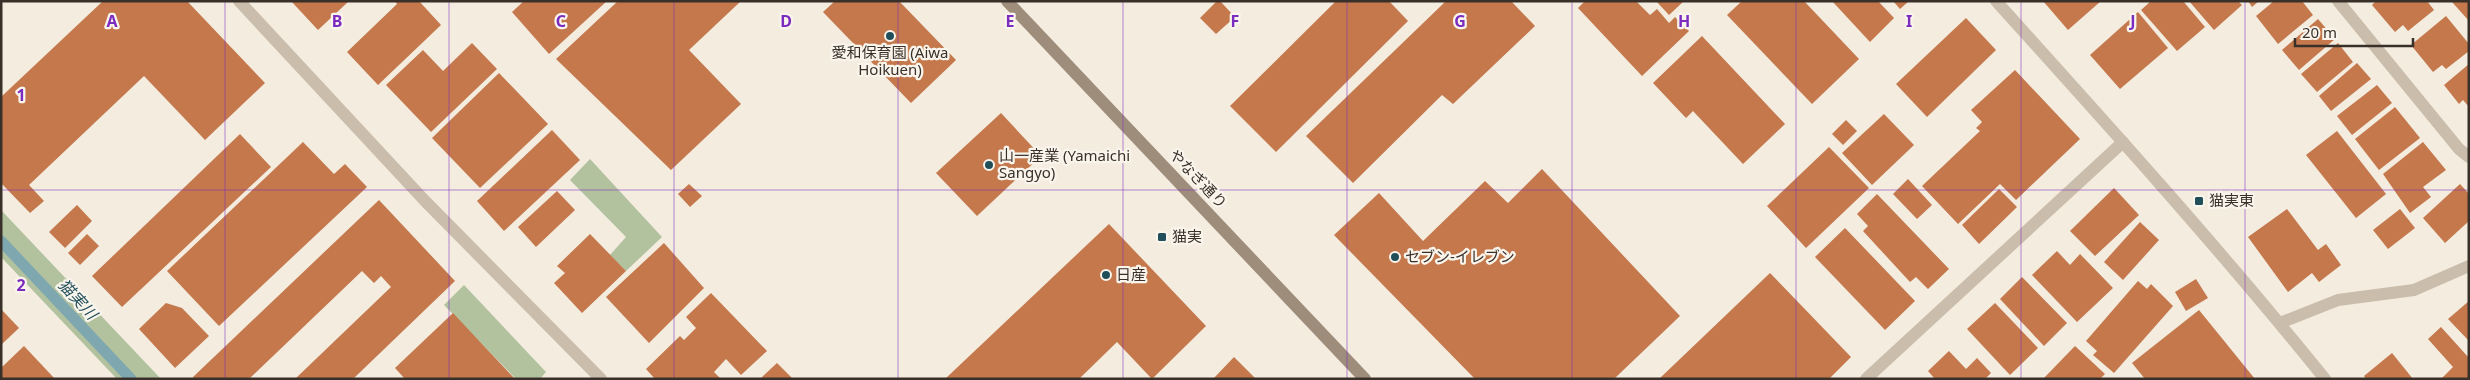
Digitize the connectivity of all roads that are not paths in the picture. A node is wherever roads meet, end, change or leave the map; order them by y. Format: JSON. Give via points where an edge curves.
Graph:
{"nodes":[{"id":1,"x":239,"y":1,"type":"edge"},
{"id":2,"x":1007,"y":1,"type":"edge"},
{"id":3,"x":1996,"y":1,"type":"edge"},
{"id":4,"x":2338,"y":1,"type":"edge"},
{"id":5,"x":2123,"y":142,"type":"junction"},
{"id":6,"x":2469,"y":157,"type":"edge"},
{"id":7,"x":2469,"y":266,"type":"edge"},
{"id":8,"x":2280,"y":323,"type":"junction"},
{"id":9,"x":602,"y":379,"type":"edge"},
{"id":10,"x":1365,"y":379,"type":"edge"},
{"id":11,"x":1866,"y":379,"type":"edge"},
{"id":12,"x":2325,"y":379,"type":"edge"}],
"edges":[{"from":1,"to":9,"type":"street","via":[[426,202]]},
{"from":2,"to":10,"type":"main road","name":"やなぎ通り"},
{"from":3,"to":5,"type":"street"},
{"from":4,"to":6,"type":"street","via":[[2459,149]]},
{"from":5,"to":8,"type":"street"},
{"from":5,"to":11,"type":"street"},
{"from":7,"to":8,"type":"street","via":[[2414,290],[2338,300]]},
{"from":8,"to":12,"type":"street"}]}
